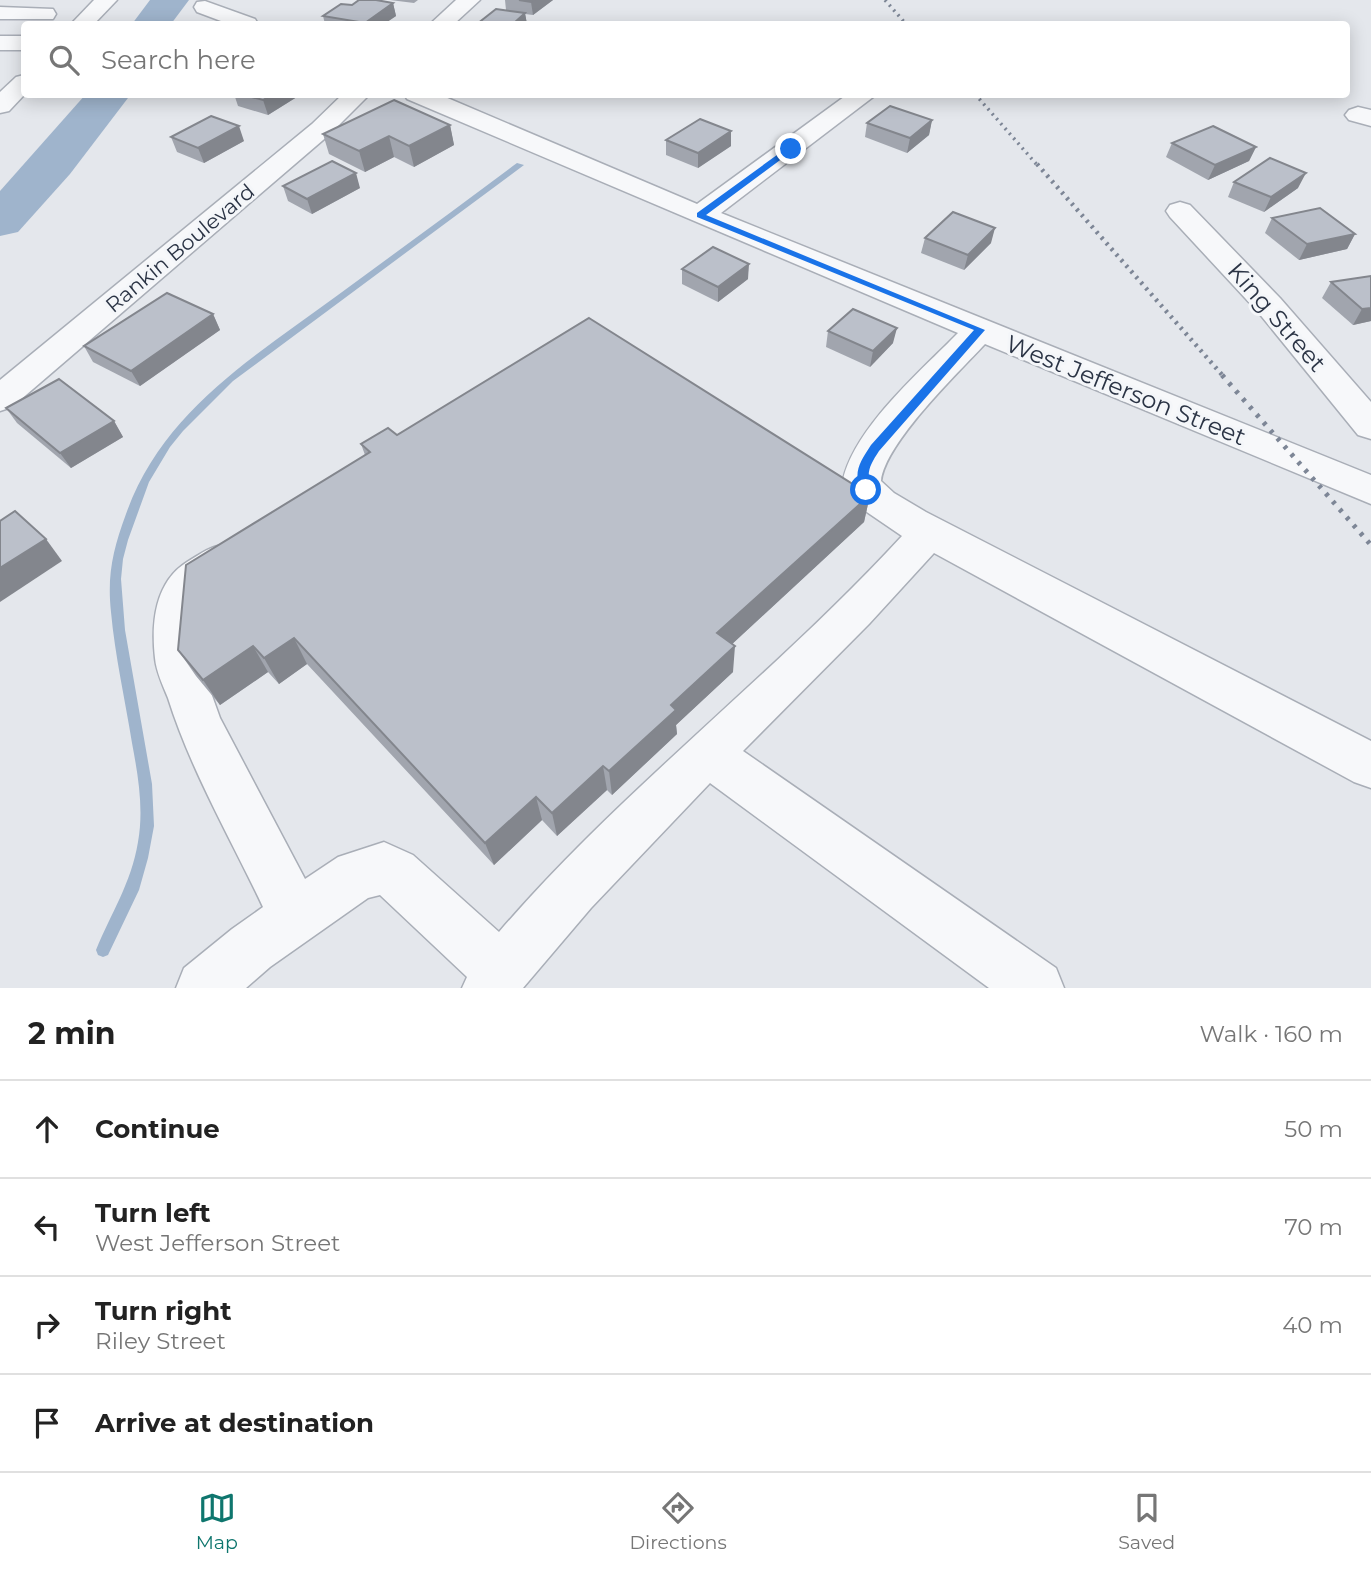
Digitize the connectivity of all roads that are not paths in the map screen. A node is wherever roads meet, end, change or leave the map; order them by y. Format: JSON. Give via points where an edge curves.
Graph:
{"nodes":[{"id":1,"x":106,"y":0,"type":"edge"},
{"id":2,"x":469,"y":0,"type":"edge"},
{"id":3,"x":205,"y":7,"type":"dead end"},
{"id":4,"x":0,"y":13,"type":"edge"},
{"id":5,"x":46,"y":13,"type":"edge"},
{"id":6,"x":85,"y":21,"type":"edge"},
{"id":7,"x":240,"y":21,"type":"edge"},
{"id":8,"x":444,"y":21,"type":"edge"},
{"id":9,"x":21,"y":85,"type":"edge"},
{"id":10,"x":354,"y":98,"type":"edge"},
{"id":11,"x":425,"y":98,"type":"edge"},
{"id":12,"x":860,"y":98,"type":"edge"},
{"id":13,"x":0,"y":106,"type":"edge"},
{"id":14,"x":1180,"y":211,"type":"dead end"},
{"id":15,"x":700,"y":215,"type":"junction"},
{"id":16,"x":980,"y":330,"type":"junction"},
{"id":17,"x":0,"y":399,"type":"edge"},
{"id":18,"x":1371,"y":426,"type":"edge"},
{"id":19,"x":1371,"y":491,"type":"edge"},
{"id":20,"x":929,"y":532,"type":"junction"},
{"id":21,"x":264,"y":535,"type":"edge"},
{"id":22,"x":708,"y":754,"type":"junction"},
{"id":23,"x":1371,"y":766,"type":"edge"},
{"id":24,"x":296,"y":917,"type":"junction"},
{"id":25,"x":495,"y":980,"type":"edge"},
{"id":26,"x":204,"y":988,"type":"edge"},
{"id":27,"x":1036,"y":988,"type":"edge"}],
"edges":[{"from":1,"to":6,"type":"street"},
{"from":2,"to":8,"type":"street"},
{"from":3,"to":7,"type":"street"},
{"from":4,"to":5,"type":"street"},
{"from":9,"to":13,"type":"street"},
{"from":10,"to":17,"type":"street","name":"Rankin Boulevard"},
{"from":11,"to":15,"type":"street","name":"West Jefferson Street"},
{"from":12,"to":15,"type":"street"},
{"from":14,"to":18,"type":"street","name":"King Street","via":[[1269,305]]},
{"from":15,"to":16,"type":"street","name":"West Jefferson Street"},
{"from":16,"to":19,"type":"street","name":"West Jefferson Street"},
{"from":16,"to":20,"type":"street","via":[[896,421],[863,467],[862,479],[875,499]]},
{"from":20,"to":22,"type":"street"},
{"from":20,"to":23,"type":"street"},
{"from":21,"to":24,"type":"street","via":[[185,587],[177,606],[177,659],[199,724]]},
{"from":22,"to":25,"type":"street","via":[[605,854]]},
{"from":22,"to":27,"type":"street"},
{"from":24,"to":25,"type":"street","via":[[356,875],[384,868],[395,873]]},
{"from":24,"to":26,"type":"street"}]}
